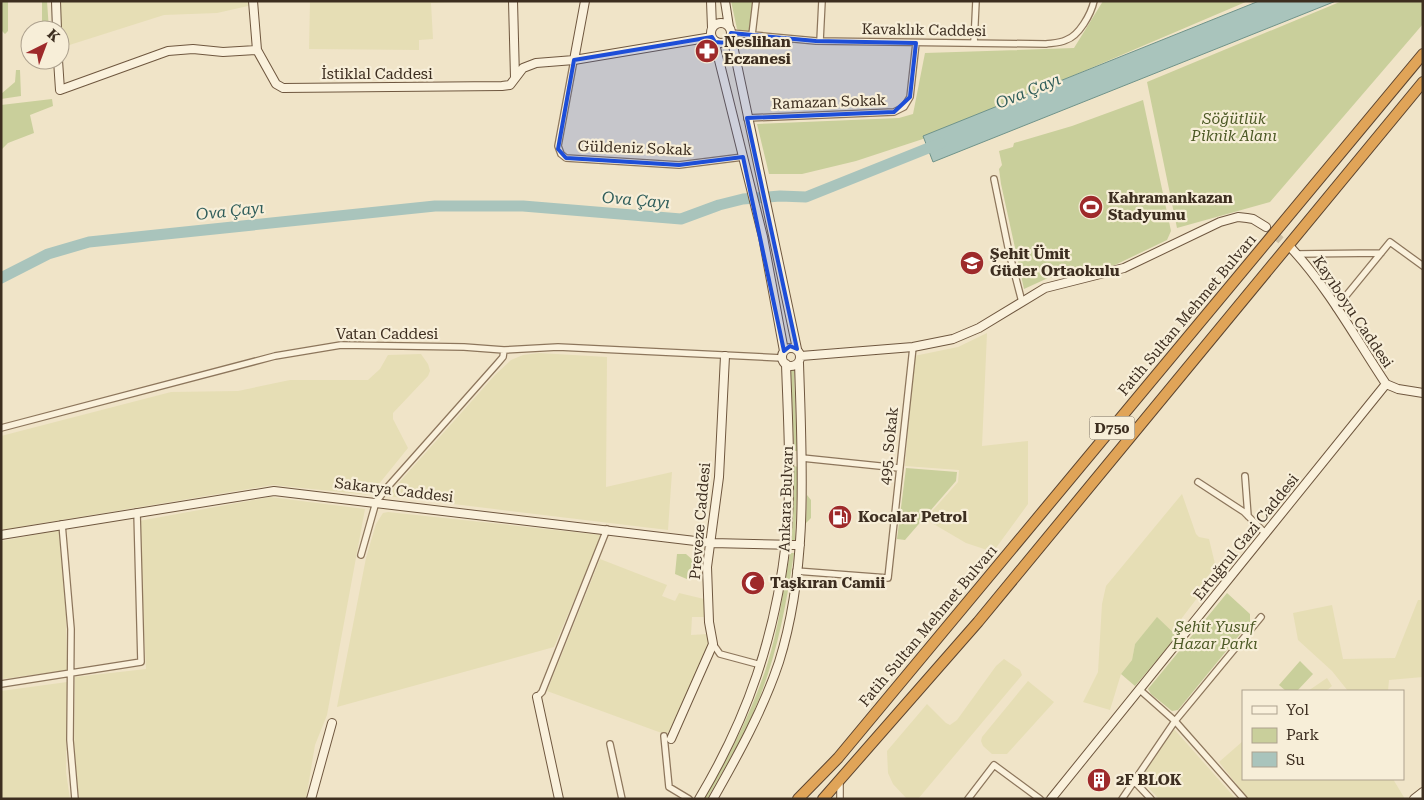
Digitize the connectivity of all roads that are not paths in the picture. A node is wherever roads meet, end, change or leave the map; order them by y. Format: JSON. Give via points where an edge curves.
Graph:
{"nodes":[{"id":1,"x":56,"y":1,"type":"edge"},
{"id":2,"x":253,"y":1,"type":"edge"},
{"id":3,"x":513,"y":1,"type":"edge"},
{"id":4,"x":585,"y":1,"type":"edge"},
{"id":5,"x":711,"y":1,"type":"edge"},
{"id":6,"x":725,"y":1,"type":"edge"},
{"id":7,"x":756,"y":1,"type":"edge"},
{"id":8,"x":822,"y":1,"type":"edge"},
{"id":9,"x":976,"y":1,"type":"edge"},
{"id":10,"x":1094,"y":1,"type":"edge"},
{"id":11,"x":57,"y":20,"type":"edge"},
{"id":12,"x":712,"y":28,"type":"junction"},
{"id":13,"x":731,"y":32,"type":"junction"},
{"id":14,"x":752,"y":35,"type":"junction"},
{"id":15,"x":713,"y":39,"type":"junction"},
{"id":16,"x":820,"y":42,"type":"junction"},
{"id":17,"x":916,"y":43,"type":"junction"},
{"id":18,"x":974,"y":43,"type":"junction"},
{"id":19,"x":257,"y":50,"type":"junction"},
{"id":20,"x":1423,"y":54,"type":"edge"},
{"id":21,"x":574,"y":60,"type":"junction"},
{"id":22,"x":59,"y":70,"type":"edge"},
{"id":23,"x":515,"y":78,"type":"junction"},
{"id":24,"x":1423,"y":82,"type":"edge"},
{"id":25,"x":747,"y":118,"type":"junction"},
{"id":26,"x":743,"y":157,"type":"junction"},
{"id":27,"x":994,"y":179,"type":"dead end"},
{"id":28,"x":1266,"y":227,"type":"tunnel mouth"},
{"id":29,"x":1294,"y":251,"type":"joint"},
{"id":30,"x":1381,"y":253,"type":"junction"},
{"id":31,"x":1423,"y":266,"type":"edge"},
{"id":32,"x":1022,"y":302,"type":"junction"},
{"id":33,"x":1336,"y":308,"type":"junction"},
{"id":34,"x":913,"y":347,"type":"junction"},
{"id":35,"x":504,"y":350,"type":"junction"},
{"id":36,"x":725,"y":356,"type":"junction"},
{"id":37,"x":799,"y":356,"type":"junction"},
{"id":38,"x":784,"y":358,"type":"junction"},
{"id":39,"x":1386,"y":384,"type":"junction"},
{"id":40,"x":1423,"y":393,"type":"edge"},
{"id":41,"x":1,"y":428,"type":"edge"},
{"id":42,"x":788,"y":457,"type":"junction"},
{"id":43,"x":802,"y":458,"type":"junction"},
{"id":44,"x":899,"y":468,"type":"junction"},
{"id":45,"x":1245,"y":476,"type":"dead end"},
{"id":46,"x":1198,"y":482,"type":"dead end"},
{"id":47,"x":376,"y":502,"type":"junction"},
{"id":48,"x":137,"y":512,"type":"junction"},
{"id":49,"x":1248,"y":516,"type":"junction"},
{"id":50,"x":62,"y":524,"type":"junction"},
{"id":51,"x":607,"y":530,"type":"junction"},
{"id":52,"x":1266,"y":534,"type":"junction"},
{"id":53,"x":1,"y":535,"type":"edge"},
{"id":54,"x":712,"y":543,"type":"junction"},
{"id":55,"x":785,"y":544,"type":"junction"},
{"id":56,"x":800,"y":545,"type":"junction"},
{"id":57,"x":361,"y":556,"type":"dead end"},
{"id":58,"x":796,"y":571,"type":"junction"},
{"id":59,"x":1261,"y":616,"type":"dead end"},
{"id":60,"x":713,"y":644,"type":"junction"},
{"id":61,"x":761,"y":665,"type":"junction"},
{"id":62,"x":71,"y":673,"type":"junction"},
{"id":63,"x":1,"y":684,"type":"edge"},
{"id":64,"x":1140,"y":690,"type":"junction"},
{"id":65,"x":538,"y":697,"type":"joint"},
{"id":66,"x":1175,"y":721,"type":"junction"},
{"id":67,"x":332,"y":723,"type":"dead end"},
{"id":68,"x":667,"y":738,"type":"joint"},
{"id":69,"x":610,"y":744,"type":"dead end"},
{"id":70,"x":840,"y":781,"type":"junction"},
{"id":71,"x":1134,"y":782,"type":"junction"},
{"id":72,"x":1423,"y":792,"type":"edge"},
{"id":73,"x":75,"y":799,"type":"edge"},
{"id":74,"x":311,"y":799,"type":"edge"},
{"id":75,"x":559,"y":799,"type":"edge"},
{"id":76,"x":622,"y":799,"type":"edge"},
{"id":77,"x":689,"y":799,"type":"edge"},
{"id":78,"x":699,"y":799,"type":"edge"},
{"id":79,"x":713,"y":799,"type":"edge"},
{"id":80,"x":798,"y":799,"type":"edge"},
{"id":81,"x":823,"y":799,"type":"edge"},
{"id":82,"x":840,"y":799,"type":"edge"},
{"id":83,"x":968,"y":799,"type":"edge"},
{"id":84,"x":1040,"y":799,"type":"edge"},
{"id":85,"x":1051,"y":799,"type":"edge"},
{"id":86,"x":1122,"y":799,"type":"edge"},
{"id":87,"x":1151,"y":799,"type":"edge"},
{"id":88,"x":1244,"y":799,"type":"edge"},
{"id":89,"x":1414,"y":799,"type":"edge"}],
"edges":[{"from":1,"to":11,"type":"street"},
{"from":2,"to":19,"type":"street"},
{"from":3,"to":23,"type":"street"},
{"from":4,"to":21,"type":"street"},
{"from":5,"to":12,"type":"street","name":"Ankara Bulvarı"},
{"from":6,"to":13,"type":"street"},
{"from":7,"to":14,"type":"street"},
{"from":8,"to":16,"type":"street"},
{"from":9,"to":18,"type":"street"},
{"from":10,"to":18,"type":"street","name":"Kavaklık Caddesi","via":[[1075,34],[1067,40],[1046,44]]},
{"from":12,"to":13,"type":"street","via":[[720,23]]},
{"from":12,"to":15,"type":"street","name":"Ankara Bulvarı"},
{"from":13,"to":14,"type":"street","name":"Kavaklık Caddesi"},
{"from":13,"to":15,"type":"street","via":[[723,44]]},
{"from":13,"to":25,"type":"street"},
{"from":14,"to":16,"type":"street","name":"Kavaklık Caddesi"},
{"from":15,"to":21,"type":"street","name":"İstiklal Caddesi"},
{"from":15,"to":26,"type":"street","name":"Ankara Bulvarı"},
{"from":16,"to":17,"type":"street","name":"Kavaklık Caddesi"},
{"from":17,"to":18,"type":"street","name":"Kavaklık Caddesi"},
{"from":17,"to":25,"type":"street","name":"Ramazan Sokak","via":[[910,97],[904,107],[894,112]]},
{"from":19,"to":22,"type":"street","via":[[168,50],[60,90]]},
{"from":19,"to":23,"type":"street","name":"İstiklal Caddesi","via":[[276,84],[283,88],[502,86],[510,85]]},
{"from":20,"to":80,"type":"highway","name":"Fatih Sultan Mehmet Bulvarı","number":"D750","via":[[838,758]]},
{"from":21,"to":23,"type":"street","name":"İstiklal Caddesi","via":[[528,65]]},
{"from":21,"to":26,"type":"street","name":"Güldeniz Sokak","via":[[558,143],[559,152],[566,158],[679,165]]},
{"from":24,"to":70,"type":"highway","number":"D750","via":[[978,622]]},
{"from":25,"to":37,"type":"street","name":"Ankara Bulvarı"},
{"from":26,"to":38,"type":"street","name":"Ankara Bulvarı","via":[[763,237]]},
{"from":27,"to":32,"type":"street","via":[[1008,252]]},
{"from":28,"to":32,"type":"street","via":[[1253,219],[1229,219],[1124,268],[1055,283]]},
{"from":29,"to":30,"type":"street"},
{"from":29,"to":33,"type":"street","name":"Kayıboyu Caddesi"},
{"from":30,"to":31,"type":"street","via":[[1390,242]]},
{"from":30,"to":33,"type":"street"},
{"from":32,"to":34,"type":"street","via":[[964,335]]},
{"from":33,"to":39,"type":"street","name":"Kayıboyu Caddesi"},
{"from":34,"to":37,"type":"street"},
{"from":34,"to":44,"type":"street","name":"495. Sokak"},
{"from":35,"to":36,"type":"street","name":"Vatan Caddesi","via":[[558,347]]},
{"from":35,"to":41,"type":"street","name":"Vatan Caddesi","via":[[396,345],[308,349]]},
{"from":35,"to":47,"type":"street","via":[[503,357]]},
{"from":36,"to":38,"type":"street","name":"Vatan Caddesi"},
{"from":36,"to":54,"type":"street","name":"Preveze Caddesi"},
{"from":37,"to":38,"type":"street","via":[[794,366]]},
{"from":37,"to":38,"type":"street","via":[[789,348]]},
{"from":37,"to":43,"type":"street","name":"Ankara Bulvarı"},
{"from":38,"to":42,"type":"street","name":"Ankara Bulvarı"},
{"from":39,"to":40,"type":"street","name":"Kayıboyu Caddesi"},
{"from":39,"to":52,"type":"street","name":"Ertuğrul Gazi Caddesi"},
{"from":42,"to":43,"type":"street"},
{"from":42,"to":55,"type":"street","name":"Ankara Bulvarı"},
{"from":43,"to":44,"type":"street"},
{"from":43,"to":56,"type":"street","name":"Ankara Bulvarı"},
{"from":44,"to":58,"type":"street","name":"495. Sokak","via":[[888,578]]},
{"from":45,"to":49,"type":"street"},
{"from":46,"to":49,"type":"street"},
{"from":47,"to":48,"type":"street","name":"Sakarya Caddesi","via":[[264,491],[213,502]]},
{"from":47,"to":51,"type":"street","name":"Sakarya Caddesi"},
{"from":47,"to":57,"type":"street"},
{"from":48,"to":50,"type":"street","name":"Sakarya Caddesi"},
{"from":48,"to":62,"type":"street","via":[[141,662]]},
{"from":49,"to":52,"type":"street"},
{"from":50,"to":53,"type":"street","name":"Sakarya Caddesi"},
{"from":50,"to":62,"type":"street","via":[[71,629]]},
{"from":51,"to":54,"type":"street","name":"Sakarya Caddesi"},
{"from":51,"to":65,"type":"street"},
{"from":52,"to":64,"type":"street","name":"Ertuğrul Gazi Caddesi"},
{"from":54,"to":55,"type":"street","name":"Sakarya Caddesi"},
{"from":54,"to":60,"type":"street","name":"Preveze Caddesi","via":[[707,579]]},
{"from":55,"to":56,"type":"street","name":"Sakarya Caddesi"},
{"from":55,"to":61,"type":"street","name":"Ankara Bulvarı"},
{"from":56,"to":58,"type":"street","name":"Ankara Bulvarı"},
{"from":58,"to":79,"type":"street","name":"Ankara Bulvarı","via":[[785,639],[772,682]]},
{"from":59,"to":66,"type":"street"},
{"from":60,"to":61,"type":"street","via":[[720,654]]},
{"from":60,"to":68,"type":"street","name":"Preveze Caddesi"},
{"from":61,"to":78,"type":"street","name":"Ankara Bulvarı","via":[[743,716]]},
{"from":62,"to":63,"type":"street"},
{"from":62,"to":73,"type":"street","via":[[70,748]]},
{"from":64,"to":66,"type":"street"},
{"from":64,"to":85,"type":"street","name":"Ertuğrul Gazi Caddesi"},
{"from":65,"to":75,"type":"street"},
{"from":66,"to":71,"type":"street"},
{"from":66,"to":88,"type":"street"},
{"from":67,"to":74,"type":"street"},
{"from":68,"to":77,"type":"street","via":[[669,787]]},
{"from":69,"to":76,"type":"street"},
{"from":70,"to":81,"type":"highway","number":"D750"},
{"from":70,"to":82,"type":"street"},
{"from":71,"to":86,"type":"street"},
{"from":71,"to":87,"type":"street"},
{"from":72,"to":89,"type":"street"},
{"from":83,"to":84,"type":"street","via":[[994,765]]}]}
